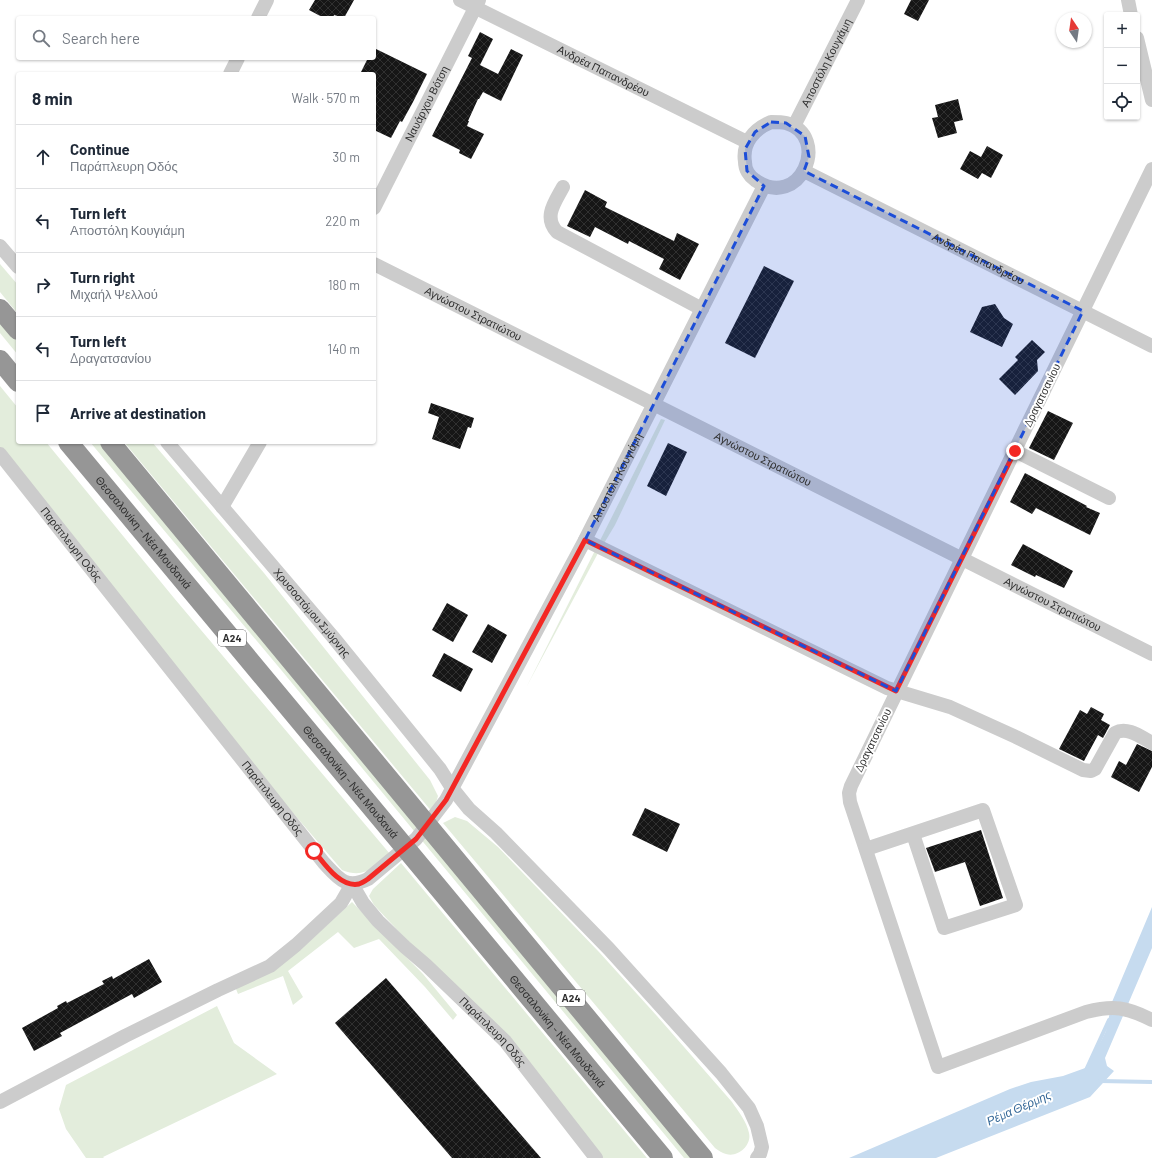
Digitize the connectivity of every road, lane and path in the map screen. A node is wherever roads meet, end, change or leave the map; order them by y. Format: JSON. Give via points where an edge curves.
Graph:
{"nodes":[{"id":1,"x":267,"y":0,"type":"edge"},
{"id":2,"x":460,"y":0,"type":"edge"},
{"id":3,"x":858,"y":0,"type":"edge"},
{"id":4,"x":1128,"y":0,"type":"edge"},
{"id":5,"x":477,"y":4,"type":"edge"},
{"id":6,"x":1131,"y":12,"type":"edge"},
{"id":7,"x":259,"y":16,"type":"edge"},
{"id":8,"x":1139,"y":48,"type":"edge"},
{"id":9,"x":237,"y":60,"type":"edge"},
{"id":10,"x":231,"y":72,"type":"edge"},
{"id":11,"x":1152,"y":100,"type":"edge"},
{"id":12,"x":794,"y":126,"type":"junction"},
{"id":13,"x":747,"y":142,"type":"junction"},
{"id":14,"x":1152,"y":169,"type":"edge"},
{"id":15,"x":804,"y":171,"type":"junction"},
{"id":16,"x":764,"y":186,"type":"junction"},
{"id":17,"x":563,"y":187,"type":"dead end"},
{"id":18,"x":376,"y":204,"type":"edge"},
{"id":19,"x":0,"y":246,"type":"edge"},
{"id":20,"x":16,"y":265,"type":"edge"},
{"id":21,"x":376,"y":265,"type":"edge"},
{"id":22,"x":0,"y":309,"type":"edge"},
{"id":23,"x":702,"y":309,"type":"junction"},
{"id":24,"x":1083,"y":311,"type":"junction"},
{"id":25,"x":16,"y":328,"type":"edge"},
{"id":26,"x":1152,"y":346,"type":"edge"},
{"id":27,"x":0,"y":360,"type":"edge"},
{"id":28,"x":16,"y":380,"type":"edge"},
{"id":29,"x":653,"y":404,"type":"junction"},
{"id":30,"x":70,"y":444,"type":"edge"},
{"id":31,"x":112,"y":444,"type":"edge"},
{"id":32,"x":169,"y":444,"type":"edge"},
{"id":33,"x":259,"y":444,"type":"edge"},
{"id":34,"x":1015,"y":451,"type":"junction"},
{"id":35,"x":0,"y":454,"type":"edge"},
{"id":36,"x":1109,"y":498,"type":"dead end"},
{"id":37,"x":222,"y":507,"type":"junction"},
{"id":38,"x":585,"y":540,"type":"junction"},
{"id":39,"x":963,"y":559,"type":"junction"},
{"id":40,"x":1152,"y":654,"type":"edge"},
{"id":41,"x":896,"y":691,"type":"junction"},
{"id":42,"x":1152,"y":743,"type":"edge"},
{"id":43,"x":468,"y":760,"type":"junction"},
{"id":44,"x":440,"y":769,"type":"junction"},
{"id":45,"x":452,"y":788,"type":"junction"},
{"id":46,"x":913,"y":834,"type":"junction"},
{"id":47,"x":866,"y":849,"type":"junction"},
{"id":48,"x":352,"y":884,"type":"junction"},
{"id":49,"x":1152,"y":1020,"type":"edge"},
{"id":50,"x":0,"y":1102,"type":"edge"},
{"id":51,"x":596,"y":1158,"type":"edge"},
{"id":52,"x":663,"y":1158,"type":"edge"},
{"id":53,"x":703,"y":1158,"type":"edge"},
{"id":54,"x":756,"y":1158,"type":"edge"}],
"edges":[{"from":1,"to":7,"type":"street"},
{"from":2,"to":5,"type":"street","name":"Ανδρέα Παπανδρέου"},
{"from":3,"to":12,"type":"street","name":"Αποστόλη Κουγιάμη"},
{"from":4,"to":6,"type":"street"},
{"from":5,"to":13,"type":"street","name":"Ανδρέα Παπανδρέου"},
{"from":5,"to":18,"type":"street","name":"Ναυάρχου Βότση"},
{"from":8,"to":11,"type":"street"},
{"from":9,"to":10,"type":"street"},
{"from":12,"to":13,"type":"street","via":[[771,122],[760,128]]},
{"from":12,"to":15,"type":"street","via":[[808,142],[809,157]]},
{"from":13,"to":16,"type":"street","via":[[744,155],[747,171]]},
{"from":14,"to":24,"type":"street","name":"Δραγατσανίου"},
{"from":15,"to":16,"type":"street","via":[[789,185],[776,188]]},
{"from":15,"to":24,"type":"street","name":"Ανδρέα Παπανδρέου"},
{"from":16,"to":23,"type":"street","name":"Αποστόλη Κουγιάμη"},
{"from":17,"to":23,"type":"street","via":[[550,212],[553,228],[557,232]]},
{"from":19,"to":20,"type":"street"},
{"from":21,"to":29,"type":"street","name":"Αγνώστου Στρατιώτου"},
{"from":22,"to":25,"type":"highway"},
{"from":23,"to":29,"type":"street","name":"Αποστόλη Κουγιάμη"},
{"from":24,"to":26,"type":"street","name":"Ανδρέα Παπανδρέου"},
{"from":24,"to":34,"type":"street","name":"Δραγατσανίου"},
{"from":27,"to":28,"type":"highway"},
{"from":29,"to":38,"type":"street","name":"Αποστόλη Κουγιάμη"},
{"from":29,"to":39,"type":"street","name":"Αγνώστου Στρατιώτου"},
{"from":30,"to":52,"type":"highway","name":"Θεσσαλονίκη - Νέα Μουδανιά","number":"Α24"},
{"from":31,"to":53,"type":"highway","number":"Α24"},
{"from":32,"to":37,"type":"street","name":"Χρυσοστόμου Σμύρνης"},
{"from":33,"to":37,"type":"street"},
{"from":34,"to":36,"type":"street"},
{"from":34,"to":39,"type":"street","name":"Δραγατσανίου"},
{"from":35,"to":48,"type":"street","name":"Παράπλευρη Οδός","via":[[319,857],[334,874]]},
{"from":37,"to":44,"type":"street","name":"Χρυσοστόμου Σμύρνης"},
{"from":38,"to":41,"type":"street"},
{"from":38,"to":43,"type":"street","name":"Αποστόλη Κουγιάμη"},
{"from":39,"to":40,"type":"street","name":"Αγνώστου Στρατιώτου"},
{"from":39,"to":41,"type":"street","name":"Δραγατσανίου"},
{"from":41,"to":42,"type":"street","via":[[962,712],[1083,770],[1095,769],[1118,731],[1126,730]]},
{"from":41,"to":47,"type":"street","name":"Δραγατσανίου","via":[[850,790],[850,802]]},
{"from":43,"to":44,"type":"street"},
{"from":43,"to":45,"type":"street","name":"Αποστόλη Κουγιάμη"},
{"from":44,"to":45,"type":"street","name":"Χρυσοστόμου Σμύρνης"},
{"from":45,"to":48,"type":"street","name":"Αποστόλη Κουγιάμη","via":[[446,800],[416,839],[368,879],[359,884]]},
{"from":45,"to":54,"type":"street","name":"Χρυσοστόμου Σμύρνης","via":[[469,809],[496,833],[609,949],[722,1074],[749,1108],[757,1126],[762,1146]]},
{"from":46,"to":46,"type":"street","via":[[984,810],[1016,905],[944,928]]},
{"from":46,"to":47,"type":"street"},
{"from":47,"to":49,"type":"street","name":"Δραγατσανίου","via":[[938,1067],[1101,1008],[1119,1008]]},
{"from":48,"to":50,"type":"street","via":[[341,903],[296,946],[270,966],[125,1036]]},
{"from":48,"to":51,"type":"street","name":"Παράπλευρη Οδός","via":[[378,921],[505,1041]]}]}
